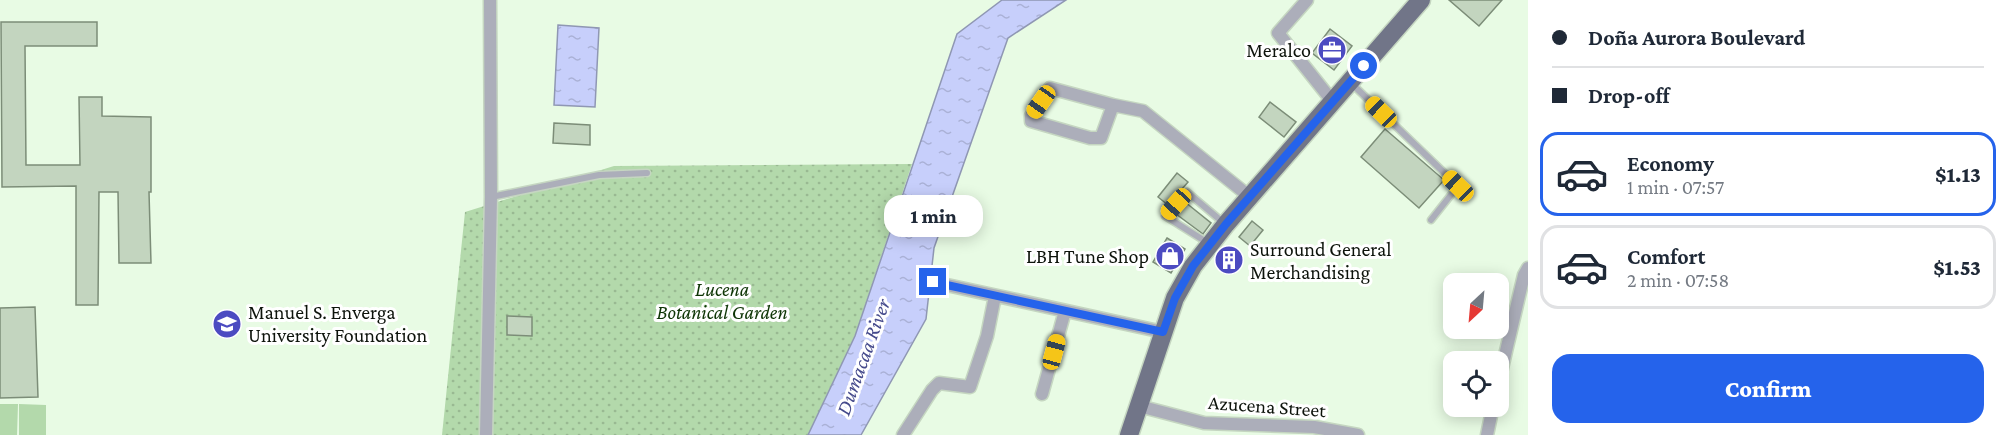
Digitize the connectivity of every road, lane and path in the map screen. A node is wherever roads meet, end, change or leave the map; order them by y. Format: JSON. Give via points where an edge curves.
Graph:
{"nodes":[{"id":1,"x":490,"y":0,"type":"edge"},
{"id":2,"x":1307,"y":0,"type":"edge"},
{"id":3,"x":1421,"y":0,"type":"edge"},
{"id":4,"x":1350,"y":83,"type":"junction"},
{"id":5,"x":1333,"y":102,"type":"junction"},
{"id":6,"x":1113,"y":105,"type":"junction"},
{"id":7,"x":647,"y":173,"type":"dead end"},
{"id":8,"x":491,"y":197,"type":"junction"},
{"id":9,"x":1250,"y":197,"type":"junction"},
{"id":10,"x":1431,"y":220,"type":"dead end"},
{"id":11,"x":1226,"y":224,"type":"junction"},
{"id":12,"x":1210,"y":244,"type":"junction"},
{"id":13,"x":1528,"y":268,"type":"edge"},
{"id":14,"x":933,"y":282,"type":"dead end"},
{"id":15,"x":995,"y":296,"type":"junction"},
{"id":16,"x":1065,"y":311,"type":"junction"},
{"id":17,"x":1163,"y":332,"type":"junction"},
{"id":18,"x":1506,"y":351,"type":"edge"},
{"id":19,"x":1042,"y":394,"type":"dead end"},
{"id":20,"x":1139,"y":406,"type":"junction"},
{"id":21,"x":1491,"y":417,"type":"edge"},
{"id":22,"x":1258,"y":430,"type":"edge"},
{"id":23,"x":486,"y":435,"type":"edge"},
{"id":24,"x":903,"y":435,"type":"edge"},
{"id":25,"x":1129,"y":435,"type":"edge"},
{"id":26,"x":1358,"y":435,"type":"edge"},
{"id":27,"x":1487,"y":435,"type":"edge"}],
"edges":[{"from":1,"to":8,"type":"street"},
{"from":2,"to":5,"type":"street","via":[[1278,33]]},
{"from":3,"to":4,"type":"main road"},
{"from":4,"to":5,"type":"main road"},
{"from":4,"to":10,"type":"lane","via":[[1458,186]]},
{"from":5,"to":9,"type":"main road"},
{"from":6,"to":6,"type":"street","via":[[1050,88],[1031,121],[1101,138]]},
{"from":6,"to":9,"type":"street","via":[[1143,111]]},
{"from":7,"to":8,"type":"lane","via":[[599,175]]},
{"from":8,"to":23,"type":"street"},
{"from":9,"to":11,"type":"main road"},
{"from":11,"to":12,"type":"main road"},
{"from":11,"to":12,"type":"lane","via":[[1187,192],[1165,216]]},
{"from":12,"to":17,"type":"main road","via":[[1175,298]]},
{"from":13,"to":18,"type":"street"},
{"from":14,"to":15,"type":"street"},
{"from":15,"to":16,"type":"street"},
{"from":15,"to":24,"type":"street","via":[[970,387],[939,384]]},
{"from":16,"to":17,"type":"street"},
{"from":16,"to":19,"type":"street"},
{"from":17,"to":20,"type":"main road"},
{"from":20,"to":22,"type":"street","name":"Azucena Street","via":[[1204,423]]},
{"from":20,"to":25,"type":"main road"},
{"from":21,"to":27,"type":"street"},
{"from":22,"to":26,"type":"street","name":"Azucena Street","via":[[1314,427]]}]}
